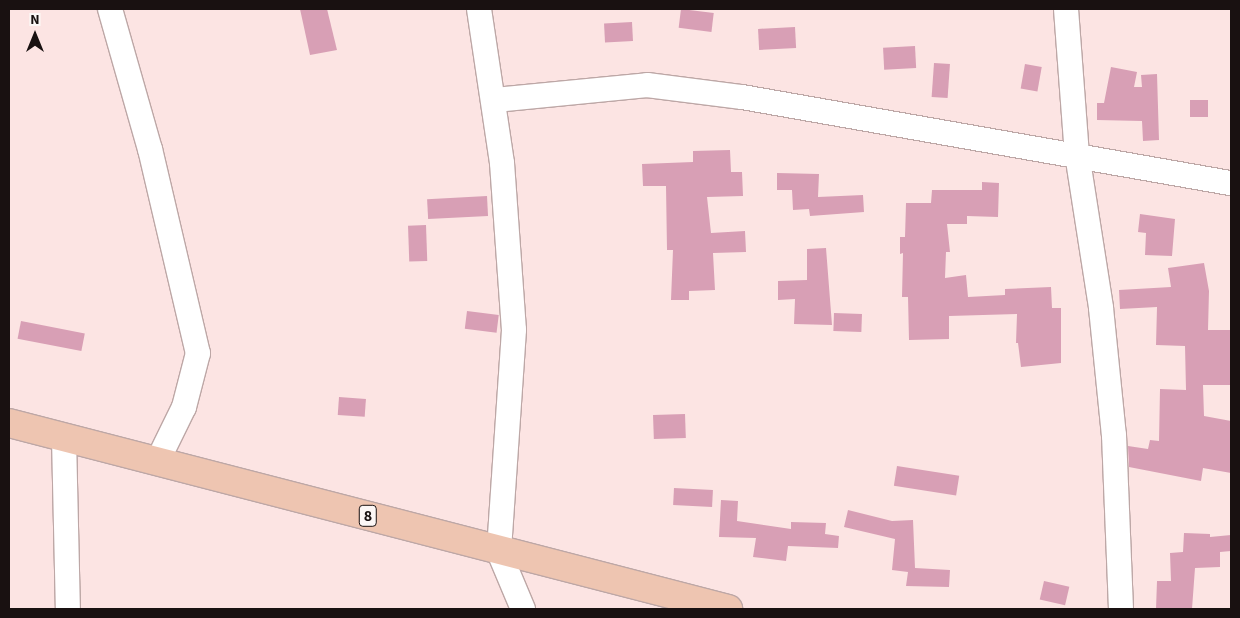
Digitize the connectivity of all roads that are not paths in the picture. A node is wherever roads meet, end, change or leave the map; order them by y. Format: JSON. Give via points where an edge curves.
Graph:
{"nodes":[{"id":1,"x":110,"y":9,"type":"edge"},
{"id":2,"x":479,"y":9,"type":"edge"},
{"id":3,"x":1066,"y":9,"type":"edge"},
{"id":4,"x":495,"y":100,"type":"junction"},
{"id":5,"x":1078,"y":154,"type":"junction"},
{"id":6,"x":1231,"y":183,"type":"edge"},
{"id":7,"x":9,"y":424,"type":"edge"},
{"id":8,"x":64,"y":438,"type":"junction"},
{"id":9,"x":158,"y":460,"type":"junction"},
{"id":10,"x":499,"y":552,"type":"junction"},
{"id":11,"x":68,"y":609,"type":"edge"},
{"id":12,"x":522,"y":609,"type":"edge"},
{"id":13,"x":728,"y":609,"type":"edge"},
{"id":14,"x":1121,"y":609,"type":"edge"}],
"edges":[{"from":1,"to":9,"type":"street","via":[[150,149],[198,352],[184,406]]},
{"from":2,"to":4,"type":"street"},
{"from":3,"to":5,"type":"street"},
{"from":4,"to":5,"type":"street","via":[[647,85],[742,97]]},
{"from":4,"to":10,"type":"street","via":[[514,330]]},
{"from":5,"to":6,"type":"street"},
{"from":5,"to":14,"type":"street","via":[[1101,308],[1113,425]]},
{"from":7,"to":8,"type":"main road","number":"8"},
{"from":8,"to":9,"type":"main road","number":"8"},
{"from":8,"to":11,"type":"street"},
{"from":9,"to":10,"type":"main road","number":"8"},
{"from":10,"to":12,"type":"street"},
{"from":10,"to":13,"type":"main road","number":"8"}]}
